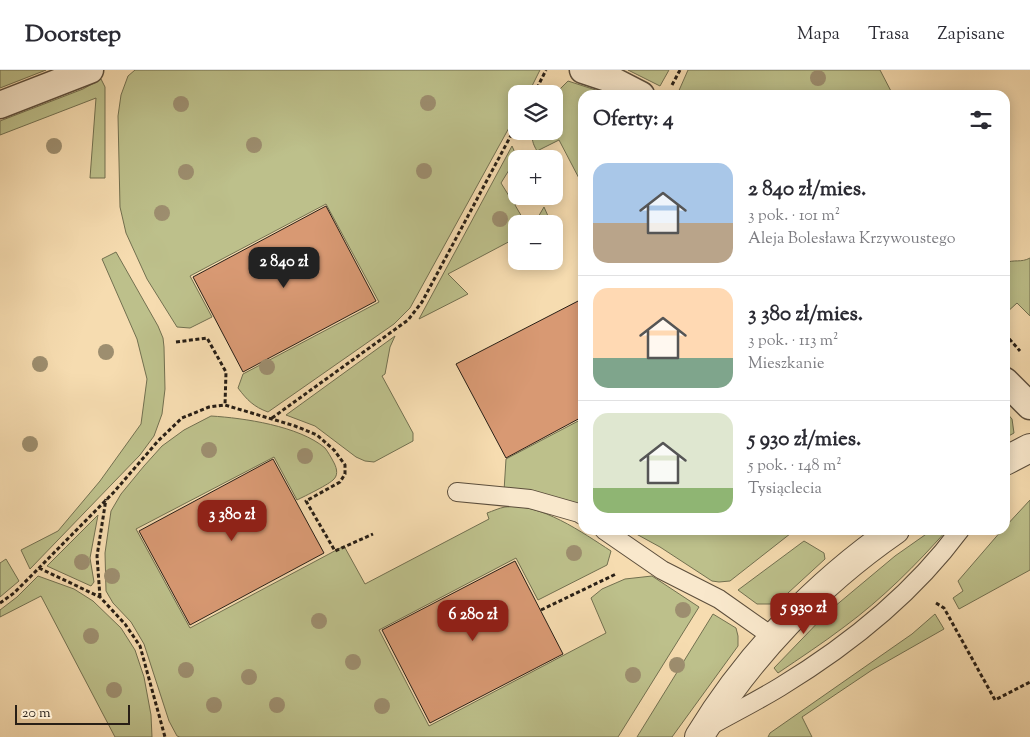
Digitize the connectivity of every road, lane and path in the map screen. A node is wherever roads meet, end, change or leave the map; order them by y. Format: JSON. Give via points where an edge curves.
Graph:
{"nodes":[{"id":1,"x":90,"y":70,"type":"edge"},
{"id":2,"x":546,"y":70,"type":"edge"},
{"id":3,"x":583,"y":70,"type":"edge"},
{"id":4,"x":538,"y":85,"type":"edge"},
{"id":5,"x":632,"y":90,"type":"edge"},
{"id":6,"x":0,"y":105,"type":"edge"},
{"id":7,"x":509,"y":140,"type":"edge"},
{"id":8,"x":1010,"y":340,"type":"edge"},
{"id":9,"x":176,"y":342,"type":"dead end"},
{"id":10,"x":1023,"y":354,"type":"dead end"},
{"id":11,"x":1010,"y":387,"type":"edge"},
{"id":12,"x":225,"y":405,"type":"junction"},
{"id":13,"x":1030,"y":406,"type":"edge"},
{"id":14,"x":272,"y":418,"type":"junction"},
{"id":15,"x":457,"y":492,"type":"dead end"},
{"id":16,"x":106,"y":499,"type":"junction"},
{"id":17,"x":578,"y":513,"type":"edge"},
{"id":18,"x":373,"y":534,"type":"dead end"},
{"id":19,"x":611,"y":535,"type":"edge"},
{"id":20,"x":888,"y":535,"type":"edge"},
{"id":21,"x":956,"y":535,"type":"edge"},
{"id":22,"x":646,"y":560,"type":"junction"},
{"id":23,"x":39,"y":568,"type":"junction"},
{"id":24,"x":100,"y":598,"type":"junction"},
{"id":25,"x":0,"y":603,"type":"edge"},
{"id":26,"x":944,"y":608,"type":"dead end"},
{"id":27,"x":541,"y":610,"type":"dead end"},
{"id":28,"x":773,"y":637,"type":"junction"},
{"id":29,"x":1030,"y":682,"type":"edge"},
{"id":30,"x":703,"y":735,"type":"edge"},
{"id":31,"x":166,"y":737,"type":"edge"}],
"edges":[{"from":1,"to":6,"type":"street"},
{"from":2,"to":4,"type":"path"},
{"from":3,"to":5,"type":"street","via":[[610,78]]},
{"from":7,"to":14,"type":"path","via":[[422,302],[408,320]]},
{"from":8,"to":10,"type":"path"},
{"from":9,"to":12,"type":"path","via":[[207,338],[226,372]]},
{"from":11,"to":13,"type":"street"},
{"from":12,"to":14,"type":"path"},
{"from":12,"to":16,"type":"path","via":[[208,407],[182,418]]},
{"from":14,"to":18,"type":"path","via":[[317,435],[345,465],[345,474],[340,482],[306,501],[335,551]]},
{"from":15,"to":17,"type":"lane","via":[[530,499]]},
{"from":16,"to":23,"type":"path"},
{"from":16,"to":24,"type":"path","via":[[96,556]]},
{"from":19,"to":22,"type":"lane"},
{"from":20,"to":28,"type":"street","via":[[828,584]]},
{"from":21,"to":30,"type":"lane","via":[[915,584],[877,619],[818,663]]},
{"from":22,"to":27,"type":"path"},
{"from":22,"to":28,"type":"lane","via":[[719,599]]},
{"from":23,"to":24,"type":"path"},
{"from":23,"to":25,"type":"path"},
{"from":24,"to":31,"type":"path","via":[[125,624],[140,646]]},
{"from":26,"to":29,"type":"path","via":[[994,700]]},
{"from":28,"to":30,"type":"street","via":[[736,683]]}]}
